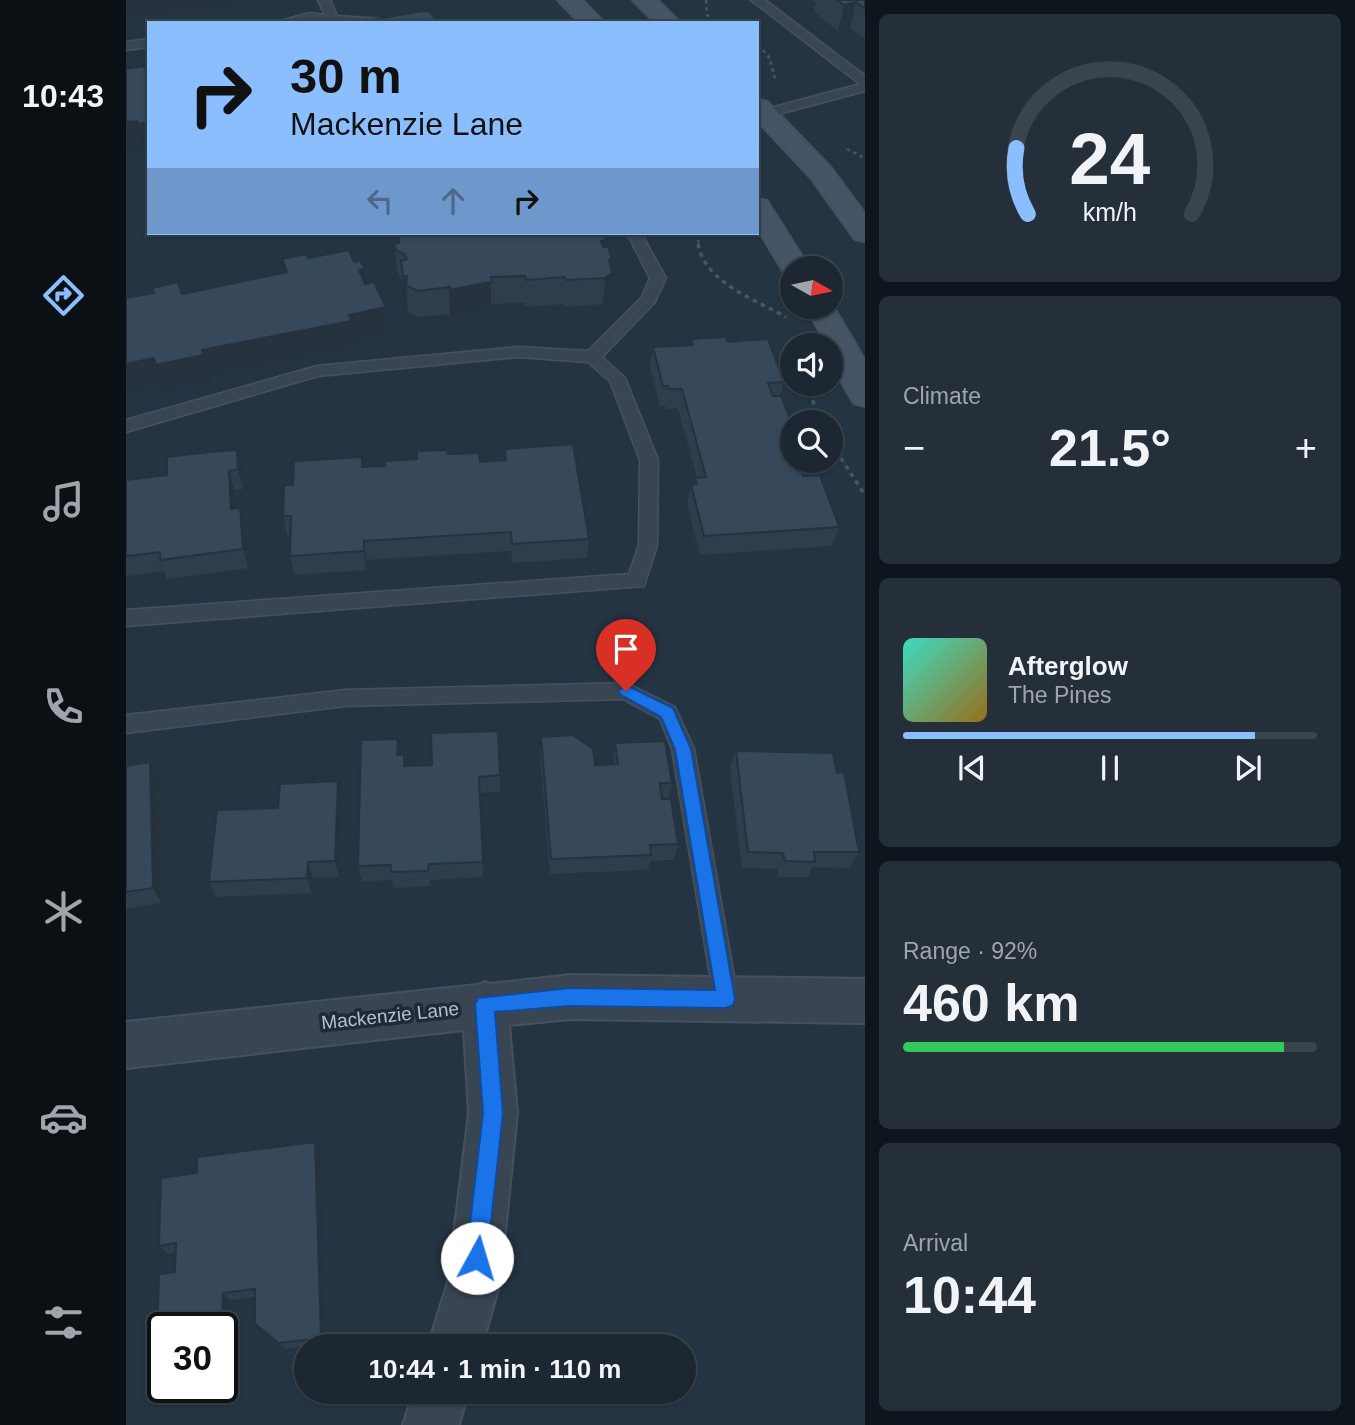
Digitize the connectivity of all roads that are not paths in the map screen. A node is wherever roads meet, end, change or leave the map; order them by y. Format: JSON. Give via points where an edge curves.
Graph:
{"nodes":[{"id":1,"x":324,"y":0,"type":"edge"},
{"id":2,"x":569,"y":0,"type":"edge"},
{"id":3,"x":644,"y":0,"type":"edge"},
{"id":4,"x":757,"y":0,"type":"edge"},
{"id":5,"x":333,"y":19,"type":"junction"},
{"id":6,"x":291,"y":21,"type":"edge"},
{"id":7,"x":358,"y":21,"type":"edge"},
{"id":8,"x":591,"y":21,"type":"edge"},
{"id":9,"x":667,"y":21,"type":"edge"},
{"id":10,"x":147,"y":43,"type":"edge"},
{"id":11,"x":126,"y":46,"type":"edge"},
{"id":12,"x":865,"y":84,"type":"edge"},
{"id":13,"x":760,"y":112,"type":"edge"},
{"id":14,"x":759,"y":209,"type":"edge"},
{"id":15,"x":865,"y":233,"type":"edge"},
{"id":16,"x":635,"y":235,"type":"edge"},
{"id":17,"x":788,"y":256,"type":"edge"},
{"id":18,"x":827,"y":319,"type":"edge"},
{"id":19,"x":592,"y":357,"type":"junction"},
{"id":20,"x":865,"y":396,"type":"edge"},
{"id":21,"x":126,"y":426,"type":"edge"},
{"id":22,"x":126,"y":618,"type":"edge"},
{"id":23,"x":126,"y":724,"type":"edge"},
{"id":24,"x":726,"y":999,"type":"junction"},
{"id":25,"x":865,"y":1001,"type":"edge"},
{"id":26,"x":485,"y":1004,"type":"junction"},
{"id":27,"x":126,"y":1045,"type":"edge"},
{"id":28,"x":459,"y":1334,"type":"edge"},
{"id":29,"x":438,"y":1404,"type":"edge"},
{"id":30,"x":431,"y":1425,"type":"edge"}],
"edges":[{"from":1,"to":5,"type":"lane"},
{"from":2,"to":8,"type":"main road"},
{"from":3,"to":9,"type":"main road"},
{"from":4,"to":12,"type":"lane"},
{"from":5,"to":6,"type":"lane"},
{"from":5,"to":7,"type":"lane"},
{"from":10,"to":11,"type":"lane"},
{"from":12,"to":13,"type":"lane"},
{"from":13,"to":15,"type":"main road","via":[[821,173]]},
{"from":14,"to":17,"type":"main road"},
{"from":16,"to":19,"type":"lane","via":[[658,278],[649,299]]},
{"from":18,"to":20,"type":"main road"},
{"from":19,"to":21,"type":"lane","via":[[518,352],[317,371]]},
{"from":19,"to":22,"type":"lane","via":[[617,378],[649,460],[648,545],[637,581]]},
{"from":23,"to":24,"type":"lane","via":[[345,698],[626,691],[668,713],[683,749]]},
{"from":24,"to":25,"type":"street","name":"Mackenzie Lane"},
{"from":24,"to":26,"type":"street","name":"Mackenzie Lane","via":[[570,997]]},
{"from":26,"to":27,"type":"street","name":"Mackenzie Lane"},
{"from":26,"to":28,"type":"street","via":[[493,1113],[474,1282]]},
{"from":29,"to":30,"type":"street"}]}
